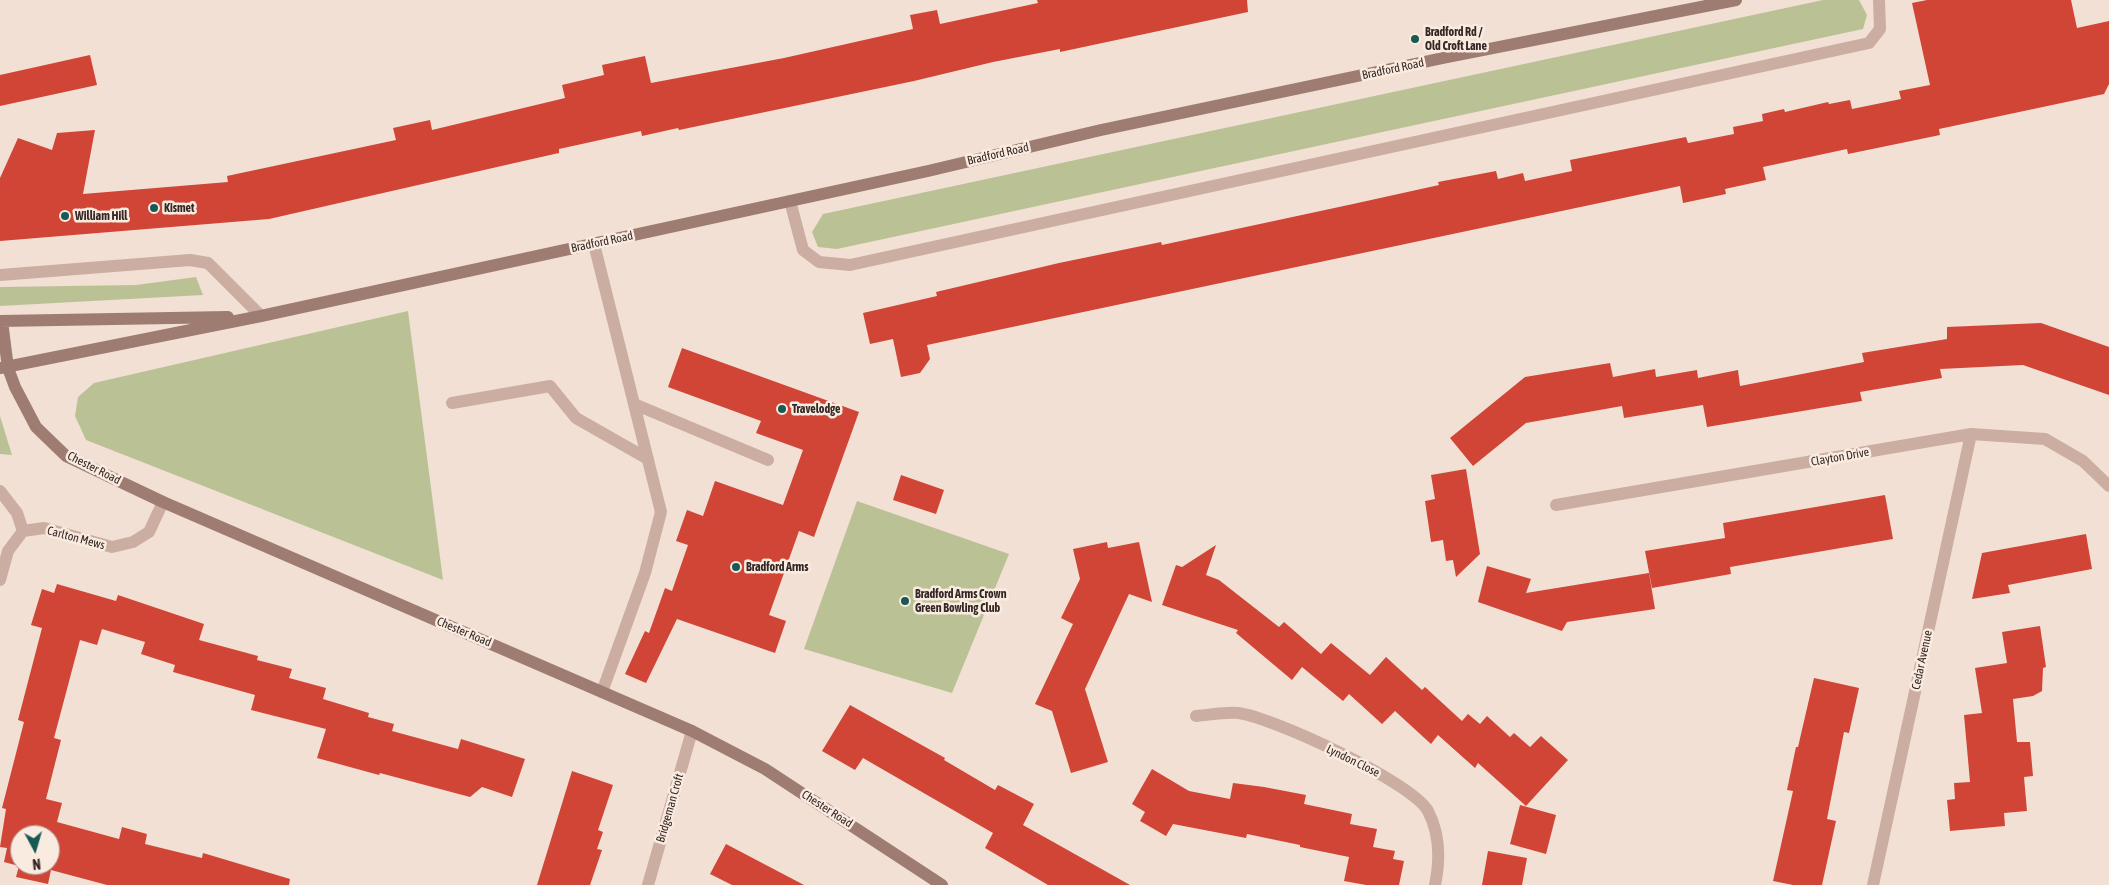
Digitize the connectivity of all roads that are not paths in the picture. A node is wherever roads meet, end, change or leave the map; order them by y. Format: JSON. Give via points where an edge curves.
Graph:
{"nodes":[{"id":1,"x":1736,"y":0,"type":"edge"},
{"id":2,"x":1879,"y":0,"type":"edge"},
{"id":3,"x":790,"y":201,"type":"junction"},
{"id":4,"x":594,"y":244,"type":"junction"},
{"id":5,"x":0,"y":275,"type":"edge"},
{"id":6,"x":261,"y":316,"type":"junction"},
{"id":7,"x":1,"y":321,"type":"edge"},
{"id":8,"x":4,"y":368,"type":"edge"},
{"id":9,"x":452,"y":403,"type":"dead end"},
{"id":10,"x":634,"y":404,"type":"junction"},
{"id":11,"x":1971,"y":434,"type":"junction"},
{"id":12,"x":648,"y":459,"type":"junction"},
{"id":13,"x":768,"y":460,"type":"dead end"},
{"id":14,"x":2109,"y":486,"type":"edge"},
{"id":15,"x":0,"y":491,"type":"edge"},
{"id":16,"x":163,"y":502,"type":"junction"},
{"id":17,"x":1556,"y":505,"type":"dead end"},
{"id":18,"x":23,"y":531,"type":"junction"},
{"id":19,"x":0,"y":580,"type":"edge"},
{"id":20,"x":602,"y":692,"type":"junction"},
{"id":21,"x":1196,"y":716,"type":"dead end"},
{"id":22,"x":692,"y":730,"type":"junction"},
{"id":23,"x":648,"y":885,"type":"edge"},
{"id":24,"x":942,"y":885,"type":"edge"},
{"id":25,"x":1435,"y":885,"type":"edge"},
{"id":26,"x":1873,"y":885,"type":"edge"}],
"edges":[{"from":1,"to":3,"type":"main road","name":"Bradford Road","via":[[1111,128]]},
{"from":2,"to":3,"type":"street","via":[[1880,29],[1869,43],[850,265],[819,262],[803,250]]},
{"from":3,"to":4,"type":"main road","name":"Bradford Road"},
{"from":4,"to":6,"type":"main road","name":"Bradford Road"},
{"from":4,"to":10,"type":"street"},
{"from":5,"to":6,"type":"street","via":[[190,260],[208,263]]},
{"from":6,"to":7,"type":"main road","name":"Chester Road"},
{"from":6,"to":8,"type":"main road"},
{"from":7,"to":8,"type":"main road","name":"Chester Road"},
{"from":8,"to":16,"type":"main road","name":"Chester Road","via":[[36,427],[66,456]]},
{"from":9,"to":12,"type":"street","via":[[550,386],[576,418]]},
{"from":10,"to":12,"type":"street"},
{"from":10,"to":13,"type":"street"},
{"from":11,"to":14,"type":"street","name":"Clayton Drive","via":[[2045,439],[2083,461]]},
{"from":11,"to":17,"type":"street","name":"Clayton Drive"},
{"from":11,"to":26,"type":"street","name":"Cedar Avenue"},
{"from":12,"to":20,"type":"street","via":[[661,512],[645,573]]},
{"from":15,"to":18,"type":"street","via":[[17,513]]},
{"from":16,"to":18,"type":"street","name":"Carlton Mews","via":[[149,532],[133,542],[112,547],[44,528]]},
{"from":16,"to":20,"type":"main road","name":"Chester Road"},
{"from":18,"to":19,"type":"street","via":[[8,551]]},
{"from":20,"to":22,"type":"main road","name":"Chester Road"},
{"from":21,"to":25,"type":"street","name":"Lyndon Close","via":[[1238,714],[1285,728],[1388,778],[1419,799],[1428,810],[1436,830],[1439,865]]},
{"from":22,"to":23,"type":"street","name":"Bridgeman Croft"},
{"from":22,"to":24,"type":"main road","name":"Chester Road","via":[[765,769]]}]}
